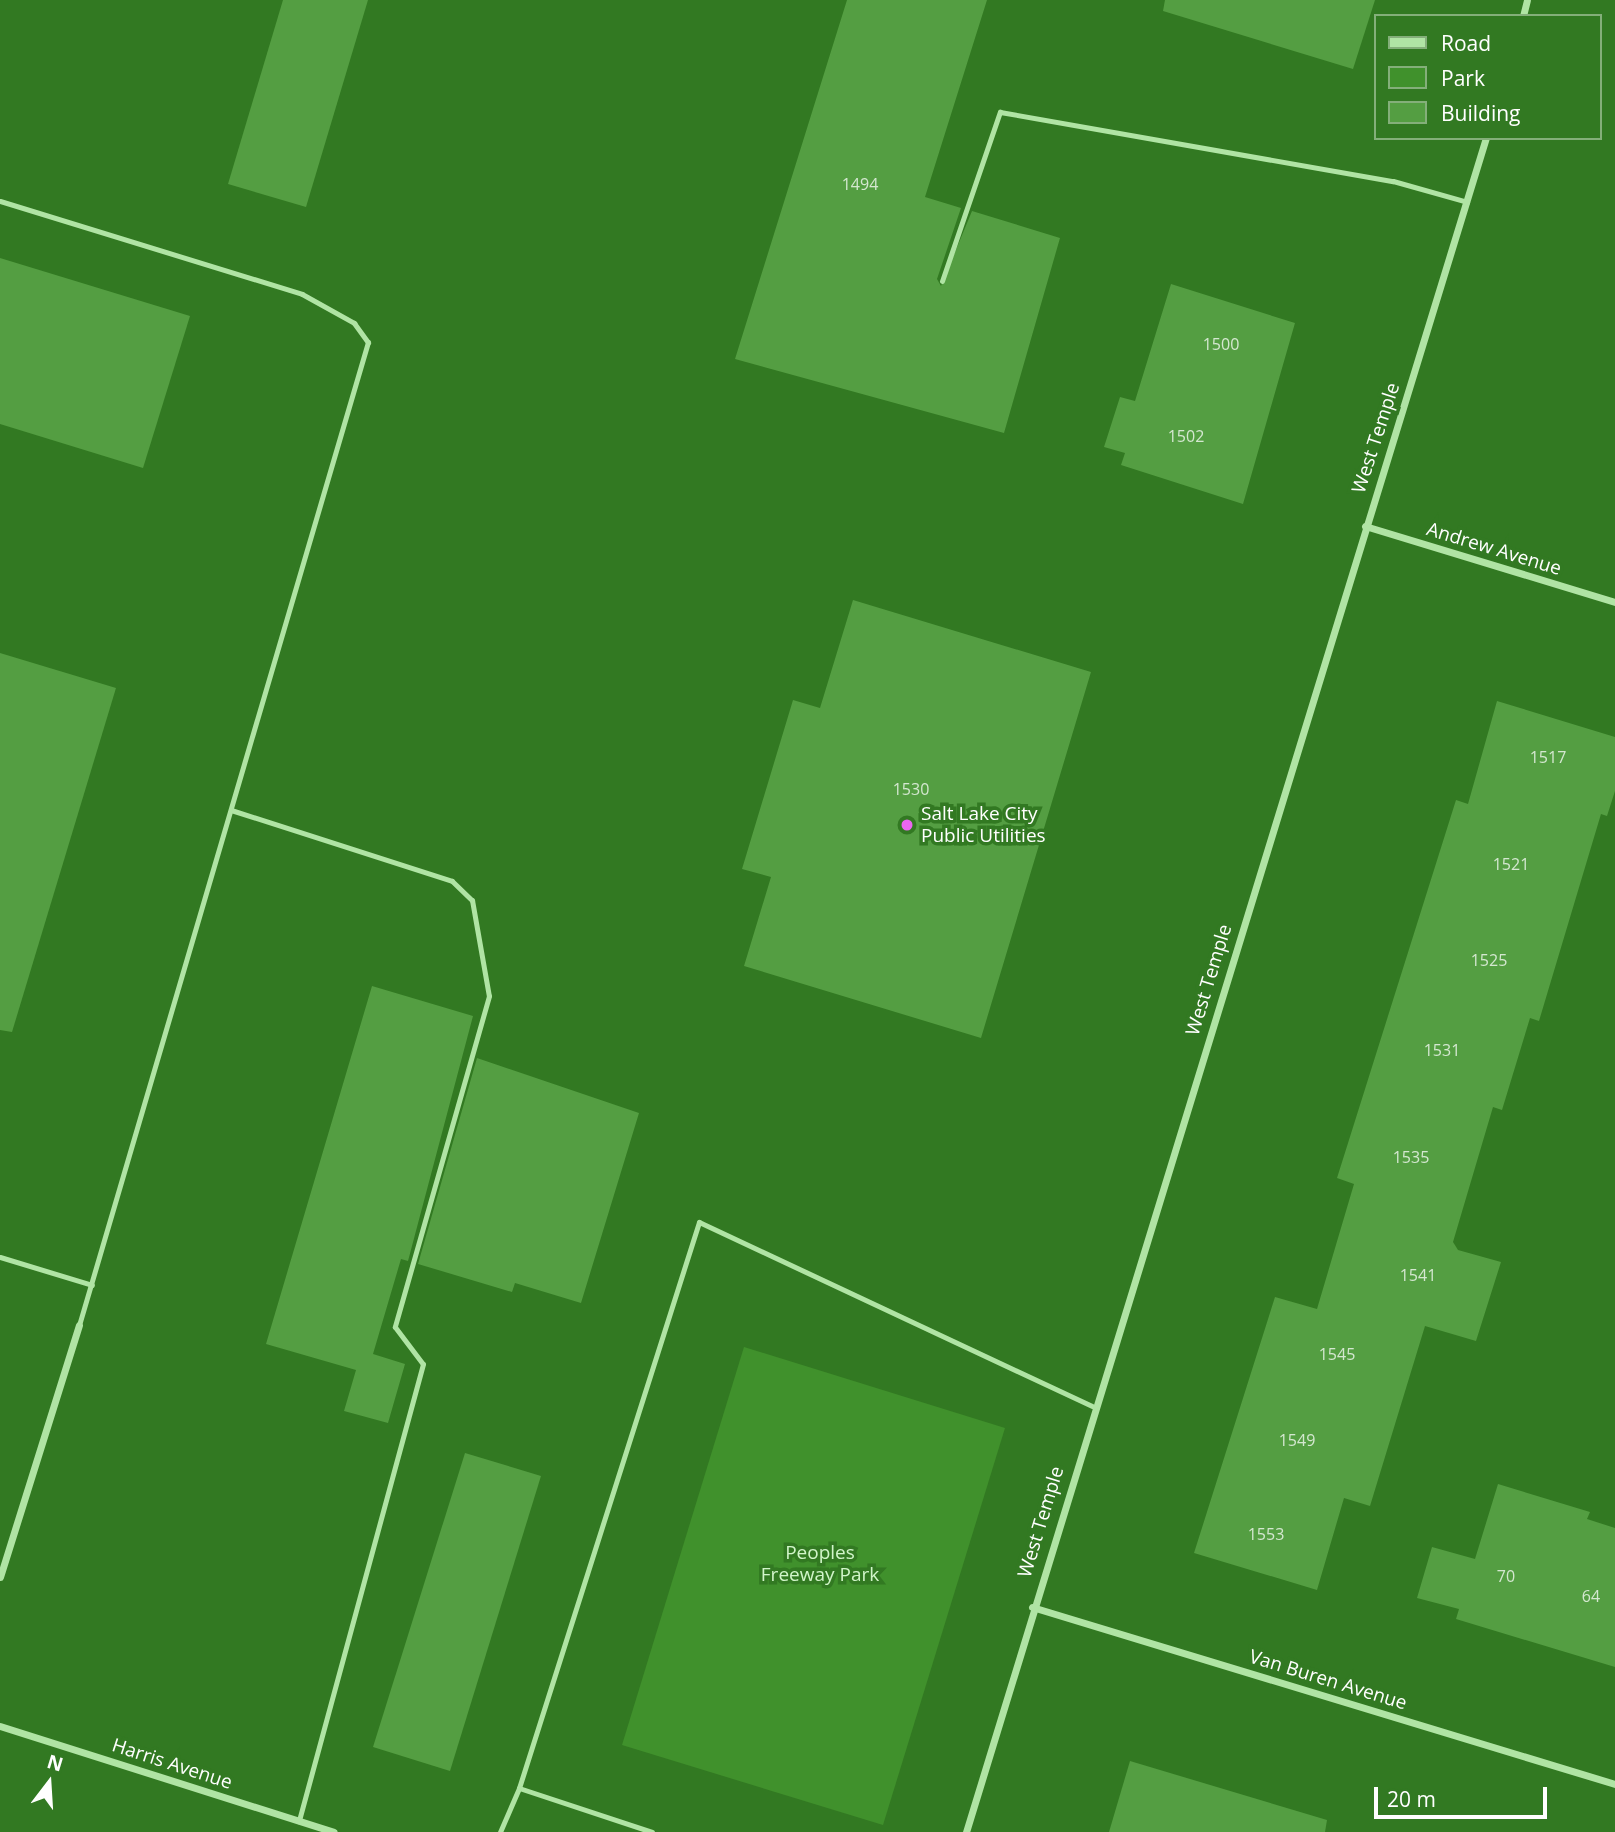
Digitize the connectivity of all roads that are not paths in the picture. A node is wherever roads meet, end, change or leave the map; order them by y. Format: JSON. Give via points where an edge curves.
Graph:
{"nodes":[{"id":1,"x":1485,"y":140,"type":"edge"},
{"id":2,"x":0,"y":201,"type":"edge"},
{"id":3,"x":1467,"y":202,"type":"junction"},
{"id":4,"x":942,"y":281,"type":"dead end"},
{"id":5,"x":1365,"y":526,"type":"junction"},
{"id":6,"x":1615,"y":602,"type":"edge"},
{"id":7,"x":231,"y":810,"type":"junction"},
{"id":8,"x":0,"y":1257,"type":"edge"},
{"id":9,"x":92,"y":1285,"type":"junction"},
{"id":10,"x":79,"y":1325,"type":"joint"},
{"id":11,"x":1092,"y":1406,"type":"junction"},
{"id":12,"x":0,"y":1577,"type":"edge"},
{"id":13,"x":1032,"y":1607,"type":"junction"},
{"id":14,"x":0,"y":1726,"type":"edge"},
{"id":15,"x":1615,"y":1784,"type":"edge"},
{"id":16,"x":519,"y":1788,"type":"junction"},
{"id":17,"x":299,"y":1821,"type":"junction"},
{"id":18,"x":334,"y":1832,"type":"edge"},
{"id":19,"x":500,"y":1832,"type":"edge"},
{"id":20,"x":652,"y":1832,"type":"edge"},
{"id":21,"x":966,"y":1832,"type":"edge"}],
"edges":[{"from":1,"to":3,"type":"street","name":"West Temple"},
{"from":2,"to":7,"type":"lane","via":[[302,294],[355,323],[368,342]]},
{"from":3,"to":4,"type":"lane","via":[[1393,181],[1000,112]]},
{"from":3,"to":5,"type":"street","name":"West Temple"},
{"from":5,"to":6,"type":"street","name":"Andrew Avenue"},
{"from":5,"to":11,"type":"street","name":"West Temple"},
{"from":7,"to":9,"type":"lane"},
{"from":7,"to":17,"type":"lane","via":[[452,881],[471,900],[489,996],[395,1327],[423,1364]]},
{"from":8,"to":9,"type":"lane"},
{"from":9,"to":10,"type":"lane"},
{"from":10,"to":12,"type":"street"},
{"from":11,"to":13,"type":"street","name":"West Temple"},
{"from":11,"to":16,"type":"lane","via":[[699,1222]]},
{"from":13,"to":15,"type":"street","name":"Van Buren Avenue"},
{"from":13,"to":21,"type":"street","name":"West Temple"},
{"from":14,"to":17,"type":"street","name":"Harris Avenue"},
{"from":16,"to":19,"type":"lane"},
{"from":16,"to":20,"type":"lane"},
{"from":17,"to":18,"type":"street","name":"Harris Avenue"}]}
